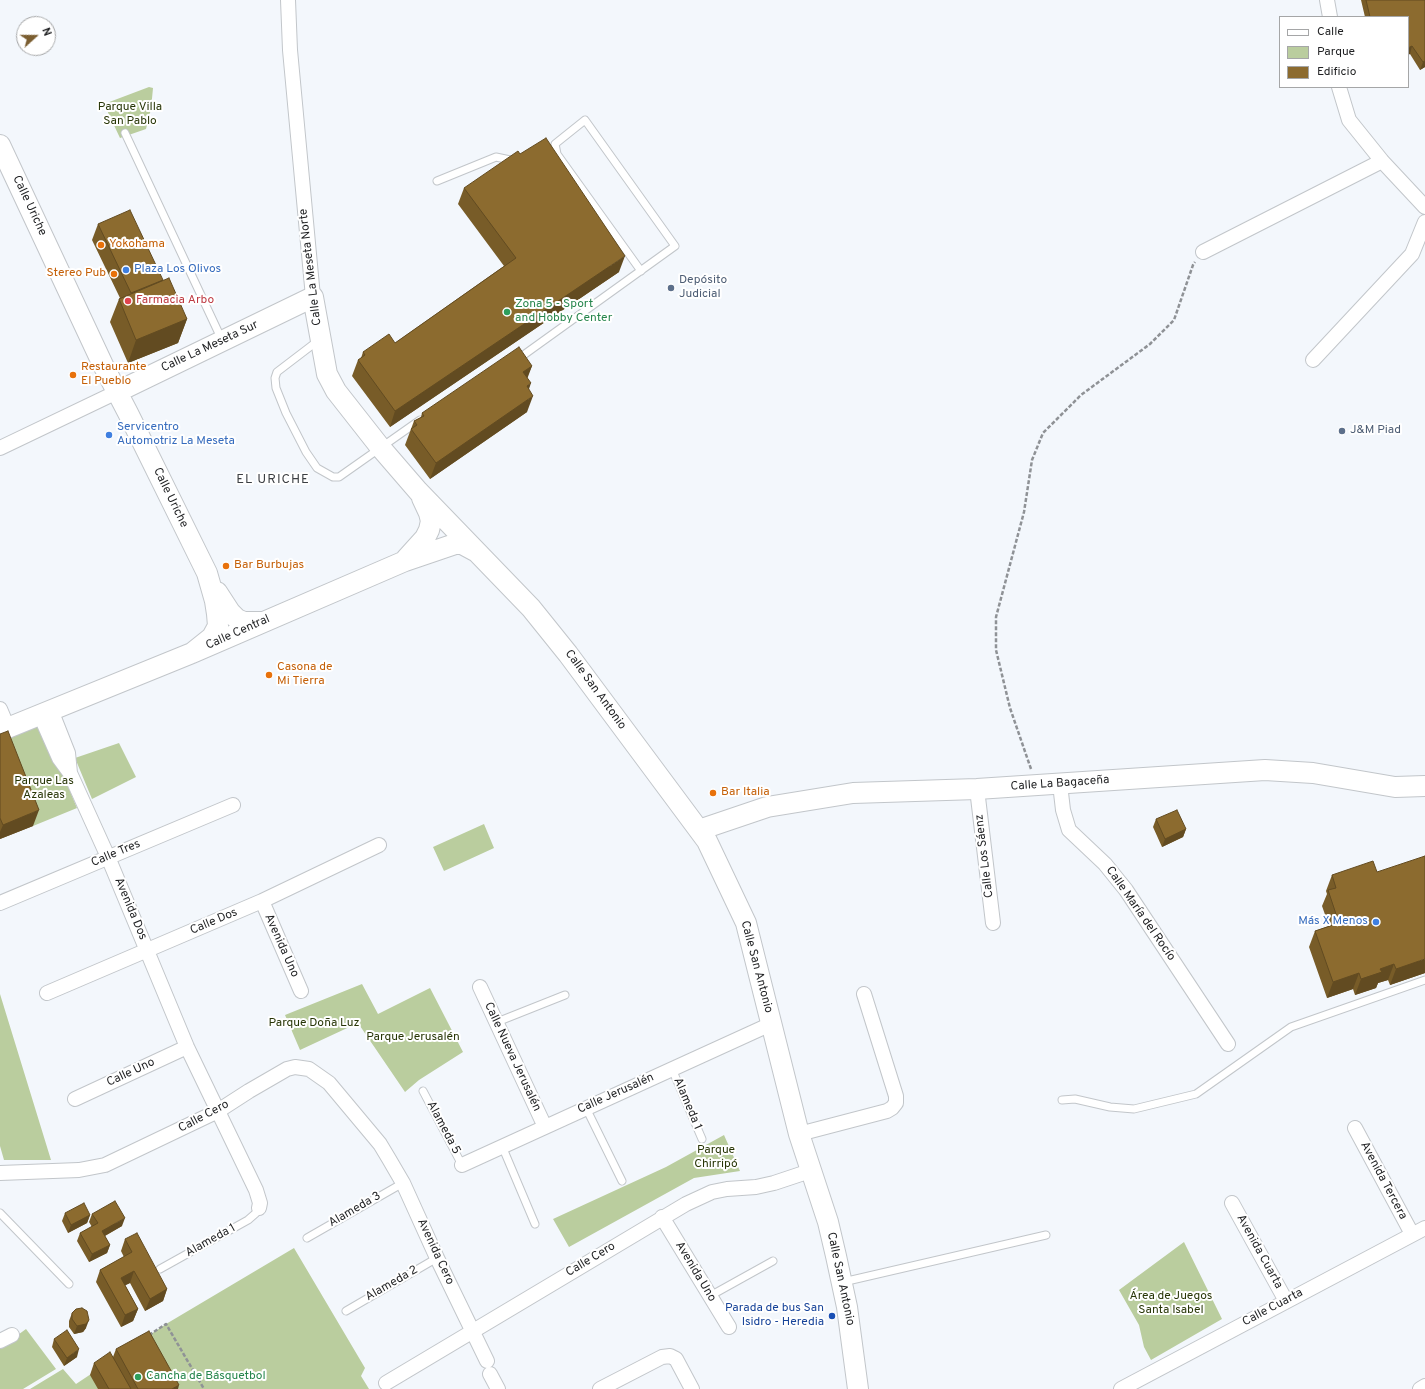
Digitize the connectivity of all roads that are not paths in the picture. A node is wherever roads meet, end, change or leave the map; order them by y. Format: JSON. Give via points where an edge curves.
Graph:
{"nodes":[{"id":1,"x":288,"y":0,"type":"edge"},
{"id":2,"x":1327,"y":0,"type":"edge"},
{"id":3,"x":1330,"y":16,"type":"edge"},
{"id":4,"x":1339,"y":88,"type":"edge"},
{"id":5,"x":125,"y":133,"type":"dead end"},
{"id":6,"x":0,"y":145,"type":"edge"},
{"id":7,"x":549,"y":151,"type":"edge"},
{"id":8,"x":557,"y":154,"type":"junction"},
{"id":9,"x":525,"y":159,"type":"edge"},
{"id":10,"x":1382,"y":161,"type":"junction"},
{"id":11,"x":437,"y":181,"type":"dead end"},
{"id":12,"x":1425,"y":207,"type":"edge"},
{"id":13,"x":1425,"y":222,"type":"edge"},
{"id":14,"x":1203,"y":252,"type":"road end"},
{"id":15,"x":1419,"y":252,"type":"edge"},
{"id":16,"x":641,"y":272,"type":"junction"},
{"id":17,"x":312,"y":297,"type":"junction"},
{"id":18,"x":280,"y":314,"type":"junction"},
{"id":19,"x":222,"y":341,"type":"junction"},
{"id":20,"x":315,"y":343,"type":"junction"},
{"id":21,"x":509,"y":359,"type":"edge"},
{"id":22,"x":1313,"y":360,"type":"dead end"},
{"id":23,"x":327,"y":374,"type":"junction"},
{"id":24,"x":136,"y":382,"type":"junction"},
{"id":25,"x":117,"y":392,"type":"junction"},
{"id":26,"x":128,"y":413,"type":"junction"},
{"id":27,"x":425,"y":416,"type":"edge"},
{"id":28,"x":380,"y":447,"type":"junction"},
{"id":29,"x":0,"y":448,"type":"edge"},
{"id":30,"x":418,"y":491,"type":"junction"},
{"id":31,"x":476,"y":551,"type":"junction"},
{"id":32,"x":404,"y":561,"type":"junction"},
{"id":33,"x":207,"y":573,"type":"junction"},
{"id":34,"x":262,"y":622,"type":"junction"},
{"id":35,"x":192,"y":653,"type":"junction"},
{"id":36,"x":0,"y":708,"type":"edge"},
{"id":37,"x":45,"y":713,"type":"junction"},
{"id":38,"x":4,"y":729,"type":"edge"},
{"id":39,"x":1060,"y":784,"type":"junction"},
{"id":40,"x":1425,"y":786,"type":"edge"},
{"id":41,"x":977,"y":789,"type":"junction"},
{"id":42,"x":233,"y":805,"type":"dead end"},
{"id":43,"x":699,"y":830,"type":"junction"},
{"id":44,"x":379,"y":845,"type":"dead end"},
{"id":45,"x":108,"y":857,"type":"junction"},
{"id":46,"x":262,"y":901,"type":"junction"},
{"id":47,"x":0,"y":903,"type":"edge"},
{"id":48,"x":993,"y":923,"type":"dead end"},
{"id":49,"x":148,"y":950,"type":"junction"},
{"id":50,"x":1425,"y":980,"type":"edge"},
{"id":51,"x":480,"y":987,"type":"dead end"},
{"id":52,"x":301,"y":991,"type":"dead end"},
{"id":53,"x":47,"y":993,"type":"dead end"},
{"id":54,"x":864,"y":994,"type":"dead end"},
{"id":55,"x":564,"y":995,"type":"dead end"},
{"id":56,"x":496,"y":1022,"type":"junction"},
{"id":57,"x":771,"y":1024,"type":"junction"},
{"id":58,"x":1228,"y":1044,"type":"dead end"},
{"id":59,"x":187,"y":1047,"type":"junction"},
{"id":60,"x":301,"y":1067,"type":"joint"},
{"id":61,"x":672,"y":1069,"type":"junction"},
{"id":62,"x":423,"y":1091,"type":"dead end"},
{"id":63,"x":74,"y":1099,"type":"dead end"},
{"id":64,"x":1062,"y":1100,"type":"dead end"},
{"id":65,"x":586,"y":1108,"type":"junction"},
{"id":66,"x":218,"y":1111,"type":"junction"},
{"id":67,"x":545,"y":1127,"type":"junction"},
{"id":68,"x":1355,"y":1128,"type":"dead end"},
{"id":69,"x":799,"y":1134,"type":"junction"},
{"id":70,"x":702,"y":1139,"type":"dead end"},
{"id":71,"x":502,"y":1146,"type":"junction"},
{"id":72,"x":462,"y":1165,"type":"joint"},
{"id":73,"x":810,"y":1170,"type":"junction"},
{"id":74,"x":0,"y":1173,"type":"edge"},
{"id":75,"x":622,"y":1181,"type":"dead end"},
{"id":76,"x":403,"y":1183,"type":"junction"},
{"id":77,"x":1232,"y":1203,"type":"dead end"},
{"id":78,"x":259,"y":1208,"type":"joint"},
{"id":79,"x":0,"y":1213,"type":"edge"},
{"id":80,"x":662,"y":1217,"type":"junction"},
{"id":81,"x":535,"y":1224,"type":"dead end"},
{"id":82,"x":1425,"y":1228,"type":"edge"},
{"id":83,"x":1412,"y":1234,"type":"junction"},
{"id":84,"x":1046,"y":1235,"type":"dead end"},
{"id":85,"x":307,"y":1238,"type":"dead end"},
{"id":86,"x":437,"y":1258,"type":"junction"},
{"id":87,"x":773,"y":1261,"type":"dead end"},
{"id":88,"x":160,"y":1269,"type":"dead end"},
{"id":89,"x":842,"y":1282,"type":"junction"},
{"id":90,"x":69,"y":1284,"type":"dead end"},
{"id":91,"x":710,"y":1296,"type":"junction"},
{"id":92,"x":1286,"y":1301,"type":"junction"},
{"id":93,"x":346,"y":1311,"type":"dead end"},
{"id":94,"x":729,"y":1327,"type":"dead end"},
{"id":95,"x":473,"y":1331,"type":"junction"},
{"id":96,"x":386,"y":1383,"type":"dead end"},
{"id":97,"x":1425,"y":1386,"type":"edge"},
{"id":98,"x":498,"y":1389,"type":"edge"},
{"id":99,"x":600,"y":1389,"type":"edge"},
{"id":100,"x":692,"y":1389,"type":"edge"},
{"id":101,"x":858,"y":1389,"type":"edge"},
{"id":102,"x":1121,"y":1389,"type":"edge"},
{"id":103,"x":1420,"y":1389,"type":"edge"}],
"edges":[{"from":1,"to":17,"type":"street","name":"Calle La Meseta Norte","via":[[290,50]]},
{"from":2,"to":3,"type":"street"},
{"from":4,"to":10,"type":"street","via":[[1348,120]]},
{"from":5,"to":19,"type":"lane"},
{"from":6,"to":25,"type":"main road","name":"Calle Uriche"},
{"from":7,"to":8,"type":"lane"},
{"from":8,"to":16,"type":"lane"},
{"from":8,"to":16,"type":"lane","via":[[555,144],[585,120],[675,246]]},
{"from":9,"to":11,"type":"lane","via":[[519,162],[496,157]]},
{"from":10,"to":12,"type":"street"},
{"from":10,"to":14,"type":"street"},
{"from":13,"to":15,"type":"street"},
{"from":15,"to":22,"type":"street"},
{"from":16,"to":21,"type":"lane","via":[[519,360]]},
{"from":17,"to":18,"type":"main road","name":"Calle La Meseta Sur"},
{"from":17,"to":23,"type":"main road","name":"Calle La Meseta Norte"},
{"from":18,"to":19,"type":"main road","name":"Calle La Meseta Sur"},
{"from":18,"to":20,"type":"main road","via":[[301,316]]},
{"from":19,"to":24,"type":"main road","name":"Calle La Meseta Sur"},
{"from":20,"to":23,"type":"main road"},
{"from":20,"to":28,"type":"lane","via":[[277,372],[275,378],[276,388],[286,413],[306,452],[317,468],[338,477]]},
{"from":23,"to":28,"type":"main road","name":"Calle La Meseta Norte","via":[[336,391]]},
{"from":24,"to":25,"type":"main road","name":"Calle La Meseta Sur"},
{"from":24,"to":26,"type":"main road","via":[[127,392]]},
{"from":25,"to":26,"type":"main road","name":"Calle Uriche"},
{"from":25,"to":29,"type":"street","name":"Calle La Meseta Sur"},
{"from":26,"to":33,"type":"main road","name":"Calle Uriche"},
{"from":27,"to":28,"type":"lane"},
{"from":28,"to":30,"type":"main road","name":"Calle La Meseta Norte"},
{"from":30,"to":31,"type":"main road","name":"Calle La Meseta Norte"},
{"from":30,"to":32,"type":"main road","via":[[429,513],[429,530]]},
{"from":31,"to":32,"type":"main road","name":"Calle Central","via":[[462,544],[455,544]]},
{"from":31,"to":43,"type":"main road","name":"Calle San Antonio","via":[[531,608],[568,654]]},
{"from":32,"to":34,"type":"main road","name":"Calle Central"},
{"from":33,"to":34,"type":"main road","via":[[218,595],[237,619],[244,622]]},
{"from":33,"to":35,"type":"main road","name":"Calle Uriche","via":[[218,614],[218,626],[212,637]]},
{"from":34,"to":35,"type":"main road","name":"Calle Central"},
{"from":35,"to":37,"type":"main road","name":"Calle Central"},
{"from":36,"to":38,"type":"street"},
{"from":37,"to":38,"type":"main road","name":"Calle Central"},
{"from":37,"to":45,"type":"street","name":"Avenida Dos","via":[[68,753],[70,773]]},
{"from":39,"to":40,"type":"main road","name":"Calle La Bagaceña","via":[[1265,770],[1313,773],[1394,786]]},
{"from":39,"to":41,"type":"main road","name":"Calle La Bagaceña"},
{"from":39,"to":58,"type":"street","name":"Calle María del Rocío","via":[[1062,810],[1069,830],[1105,864],[1126,890]]},
{"from":41,"to":43,"type":"main road","name":"Calle La Bagaceña","via":[[854,793],[805,800],[767,807]]},
{"from":41,"to":48,"type":"street","name":"Calle Los Sáenz"},
{"from":42,"to":45,"type":"street","name":"Calle Tres"},
{"from":43,"to":57,"type":"main road","name":"Calle San Antonio","via":[[707,841],[746,923]]},
{"from":44,"to":46,"type":"street","name":"Calle Dos"},
{"from":45,"to":47,"type":"street","name":"Calle Tres"},
{"from":45,"to":49,"type":"street","name":"Avenida Dos"},
{"from":46,"to":49,"type":"street","name":"Calle Dos"},
{"from":46,"to":52,"type":"street","name":"Avenida Uno"},
{"from":49,"to":53,"type":"street","name":"Calle Dos"},
{"from":49,"to":59,"type":"street","name":"Avenida Dos"},
{"from":50,"to":64,"type":"lane","via":[[1291,1027],[1196,1094],[1134,1110],[1075,1099]]},
{"from":51,"to":56,"type":"street","name":"Calle Nueva Jerusalén"},
{"from":54,"to":69,"type":"street","via":[[896,1103],[887,1111]]},
{"from":55,"to":56,"type":"lane"},
{"from":56,"to":67,"type":"street","name":"Calle Nueva Jerusalén"},
{"from":57,"to":61,"type":"street","name":"Calle Jerusalén"},
{"from":57,"to":69,"type":"main road","name":"Calle San Antonio"},
{"from":59,"to":63,"type":"street","name":"Calle Uno"},
{"from":59,"to":66,"type":"street","name":"Avenida Dos"},
{"from":60,"to":66,"type":"street","name":"Calle Cero","via":[[282,1072]]},
{"from":60,"to":76,"type":"street","name":"Avenida Cero","via":[[314,1072],[329,1083],[380,1144]]},
{"from":61,"to":65,"type":"street","name":"Calle Jerusalén"},
{"from":61,"to":70,"type":"lane","name":"Alameda 1"},
{"from":62,"to":72,"type":"lane","name":"Alameda 5"},
{"from":65,"to":67,"type":"street","name":"Calle Jerusalén"},
{"from":65,"to":75,"type":"lane"},
{"from":66,"to":74,"type":"street","name":"Calle Cero","via":[[105,1165],[79,1170]]},
{"from":66,"to":78,"type":"street","name":"Avenida Dos","via":[[256,1190]]},
{"from":67,"to":71,"type":"street","name":"Calle Jerusalén"},
{"from":68,"to":83,"type":"street","name":"Avenida Tercera"},
{"from":69,"to":73,"type":"main road","name":"Calle San Antonio"},
{"from":71,"to":72,"type":"street","name":"Calle Jerusalén"},
{"from":71,"to":81,"type":"lane"},
{"from":73,"to":80,"type":"street","name":"Calle Cero","via":[[774,1183],[712,1192]]},
{"from":73,"to":89,"type":"main road","name":"Calle San Antonio","via":[[828,1222]]},
{"from":76,"to":85,"type":"lane","name":"Alameda 3"},
{"from":76,"to":86,"type":"street","name":"Avenida Cero"},
{"from":77,"to":92,"type":"street","name":"Avenida Cuarta"},
{"from":78,"to":88,"type":"lane","name":"Alameda 1","via":[[248,1220]]},
{"from":79,"to":90,"type":"lane"},
{"from":80,"to":91,"type":"street","name":"Avenida Uno"},
{"from":80,"to":95,"type":"street","name":"Calle Cero"},
{"from":82,"to":83,"type":"street","name":"Calle Cuarta"},
{"from":83,"to":92,"type":"street","name":"Calle Cuarta"},
{"from":84,"to":89,"type":"lane"},
{"from":86,"to":93,"type":"lane","name":"Alameda 2"},
{"from":86,"to":95,"type":"street","name":"Avenida Cero"},
{"from":87,"to":91,"type":"lane"},
{"from":89,"to":101,"type":"main road","name":"Calle San Antonio","via":[[850,1321]]},
{"from":91,"to":94,"type":"street","name":"Avenida Uno"},
{"from":92,"to":102,"type":"street","name":"Calle Cuarta"},
{"from":95,"to":96,"type":"street","name":"Calle Cero"},
{"from":95,"to":98,"type":"street","name":"Avenida Cero"},
{"from":97,"to":103,"type":"street"},
{"from":99,"to":100,"type":"street","via":[[662,1357],[670,1356],[676,1359]]}]}
